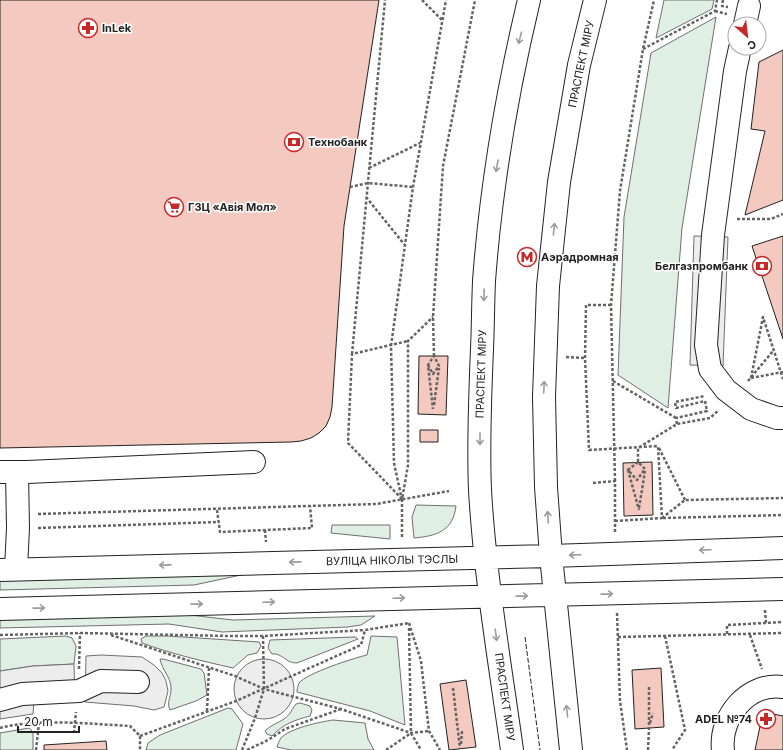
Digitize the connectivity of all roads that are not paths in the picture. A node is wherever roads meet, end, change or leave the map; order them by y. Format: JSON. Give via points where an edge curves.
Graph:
{"nodes":[{"id":1,"x":529,"y":0,"type":"edge"},
{"id":2,"x":595,"y":0,"type":"edge"},
{"id":3,"x":738,"y":56,"type":"edge"},
{"id":4,"x":783,"y":418,"type":"edge"},
{"id":5,"x":254,"y":462,"type":"dead end"},
{"id":6,"x":9,"y":472,"type":"edge"},
{"id":7,"x":783,"y":548,"type":"edge"},
{"id":8,"x":551,"y":556,"type":"junction"},
{"id":9,"x":486,"y":557,"type":"junction"},
{"id":10,"x":8,"y":569,"type":"edge"},
{"id":11,"x":783,"y":589,"type":"edge"},
{"id":12,"x":554,"y":595,"type":"junction"},
{"id":13,"x":490,"y":596,"type":"junction"},
{"id":14,"x":0,"y":609,"type":"edge"},
{"id":15,"x":138,"y":682,"type":"dead end"},
{"id":16,"x":783,"y":687,"type":"edge"},
{"id":17,"x":0,"y":700,"type":"edge"},
{"id":18,"x":512,"y":750,"type":"edge"},
{"id":19,"x":571,"y":750,"type":"edge"},
{"id":20,"x":723,"y":750,"type":"edge"}],
"edges":[{"from":1,"to":9,"type":"main road","name":"ПРАСПЕКТ МІРУ","one_way":true,"via":[[516,52],[496,173],[484,281],[480,490]]},
{"from":8,"to":2,"type":"main road","name":"ПРАСПЕКТ МІРУ","one_way":true,"via":[[544,397],[548,286],[560,182],[579,65]]},
{"from":3,"to":4,"type":"main road","via":[[715,219],[706,345],[710,369],[726,390],[751,409]]},
{"from":5,"to":6,"type":"main road"},
{"from":6,"to":10,"type":"main road","via":[[18,522]]},
{"from":7,"to":8,"type":"main road","name":"ВУЛІЦА НІКОЛЫ ТЭСЛЫ","one_way":true},
{"from":8,"to":9,"type":"main road","name":"ВУЛІЦА НІКОЛЫ ТЭСЛЫ"},
{"from":8,"to":12,"type":"main road","name":"ПРАСПЕКТ МІРУ"},
{"from":9,"to":10,"type":"main road","name":"ВУЛІЦА НІКОЛЫ ТЭСЛЫ","one_way":true},
{"from":9,"to":13,"type":"main road","name":"ПРАСПЕКТ МІРУ"},
{"from":12,"to":11,"type":"main road","one_way":true},
{"from":13,"to":12,"type":"main road","one_way":true},
{"from":19,"to":12,"type":"main road","name":"ПРАСПЕКТ МІРУ","one_way":true},
{"from":14,"to":13,"type":"main road","one_way":true},
{"from":13,"to":18,"type":"main road","name":"ПРАСПЕКТ МІРУ","one_way":true},
{"from":15,"to":17,"type":"main road","via":[[101,681],[79,691],[22,694]]},
{"from":16,"to":20,"type":"main road","via":[[768,687],[755,692],[737,705],[723,731]]}]}
